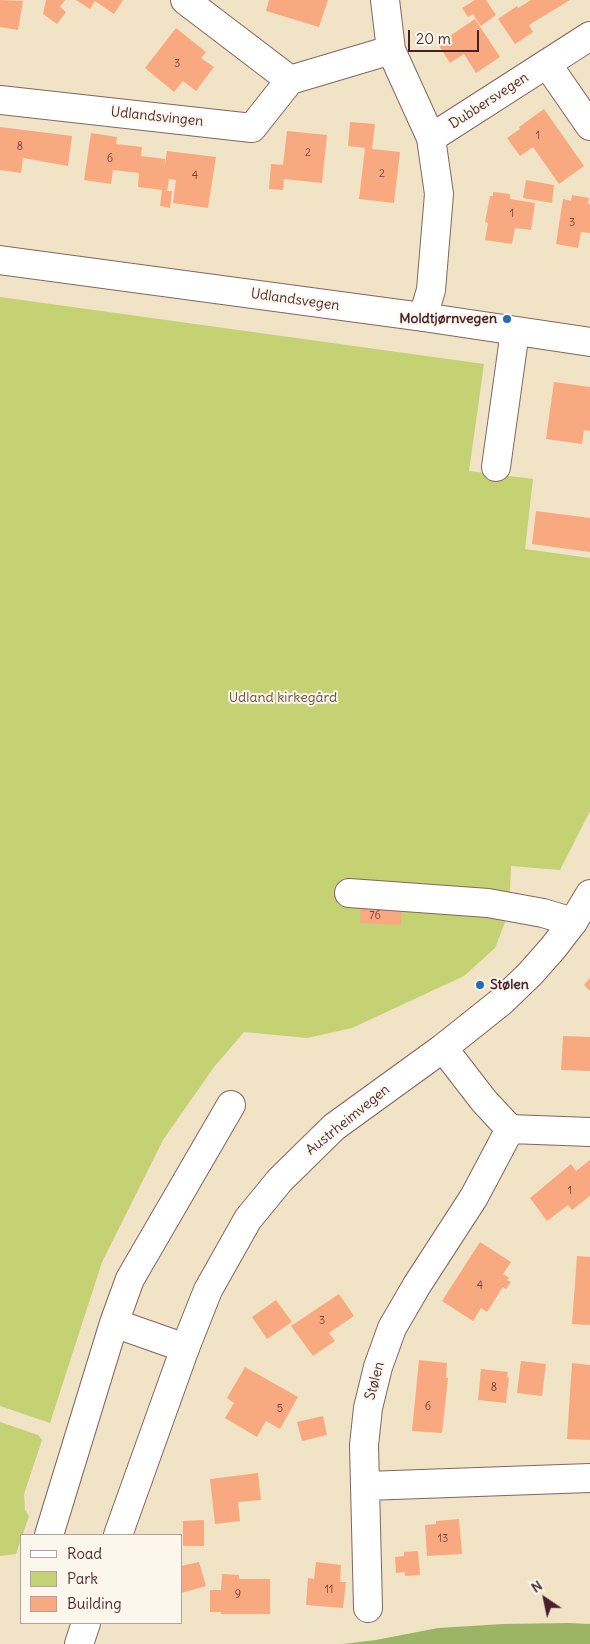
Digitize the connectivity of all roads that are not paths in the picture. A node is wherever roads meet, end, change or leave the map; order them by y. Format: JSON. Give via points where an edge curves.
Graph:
{"nodes":[{"id":1,"x":185,"y":0,"type":"edge"},
{"id":2,"x":385,"y":0,"type":"edge"},
{"id":3,"x":590,"y":36,"type":"edge"},
{"id":4,"x":391,"y":50,"type":"junction"},
{"id":5,"x":547,"y":64,"type":"junction"},
{"id":6,"x":290,"y":80,"type":"junction"},
{"id":7,"x":0,"y":100,"type":"edge"},
{"id":8,"x":590,"y":126,"type":"edge"},
{"id":9,"x":430,"y":138,"type":"junction"},
{"id":10,"x":0,"y":260,"type":"edge"},
{"id":11,"x":422,"y":317,"type":"junction"},
{"id":12,"x":515,"y":331,"type":"junction"},
{"id":13,"x":590,"y":342,"type":"edge"},
{"id":14,"x":496,"y":467,"type":"dead end"},
{"id":15,"x":349,"y":893,"type":"dead end"},
{"id":16,"x":590,"y":894,"type":"edge"},
{"id":17,"x":573,"y":922,"type":"junction"},
{"id":18,"x":443,"y":1048,"type":"junction"},
{"id":19,"x":231,"y":1105,"type":"dead end"},
{"id":20,"x":510,"y":1129,"type":"junction"},
{"id":21,"x":590,"y":1132,"type":"edge"},
{"id":22,"x":114,"y":1323,"type":"junction"},
{"id":23,"x":185,"y":1348,"type":"junction"},
{"id":24,"x":590,"y":1478,"type":"edge"},
{"id":25,"x":366,"y":1486,"type":"junction"},
{"id":26,"x":49,"y":1534,"type":"edge"},
{"id":27,"x":118,"y":1534,"type":"edge"},
{"id":28,"x":368,"y":1608,"type":"dead end"},
{"id":29,"x":86,"y":1624,"type":"edge"},
{"id":30,"x":79,"y":1644,"type":"edge"}],
"edges":[{"from":1,"to":6,"type":"street"},
{"from":2,"to":4,"type":"street"},
{"from":3,"to":5,"type":"street","name":"Dubbersvegen"},
{"from":4,"to":6,"type":"street"},
{"from":4,"to":9,"type":"street"},
{"from":5,"to":8,"type":"street"},
{"from":5,"to":9,"type":"street","name":"Dubbersvegen"},
{"from":6,"to":7,"type":"street","name":"Udlandsvingen","via":[[252,128]]},
{"from":9,"to":11,"type":"street","via":[[438,194],[431,290]]},
{"from":10,"to":11,"type":"street","name":"Udlandsvegen"},
{"from":11,"to":12,"type":"street","name":"Udlandsvegen"},
{"from":12,"to":13,"type":"street","name":"Udlandsvegen"},
{"from":12,"to":14,"type":"street"},
{"from":15,"to":17,"type":"street","via":[[488,904],[543,912]]},
{"from":16,"to":17,"type":"street","name":"Austrheimvegen"},
{"from":17,"to":18,"type":"street","name":"Austrheimvegen","via":[[553,948],[502,1001]]},
{"from":18,"to":20,"type":"street"},
{"from":18,"to":23,"type":"street","name":"Austrheimvegen","via":[[334,1127],[280,1180],[233,1242],[208,1290]]},
{"from":19,"to":22,"type":"street","via":[[130,1279]]},
{"from":20,"to":21,"type":"street"},
{"from":20,"to":25,"type":"street","name":"Stølen","via":[[474,1197],[392,1328],[368,1408],[364,1445]]},
{"from":22,"to":23,"type":"street"},
{"from":22,"to":26,"type":"street"},
{"from":23,"to":27,"type":"street","name":"Austrheimvegen"},
{"from":24,"to":25,"type":"street"},
{"from":25,"to":28,"type":"street","name":"Stølen"},
{"from":29,"to":30,"type":"street"}]}
